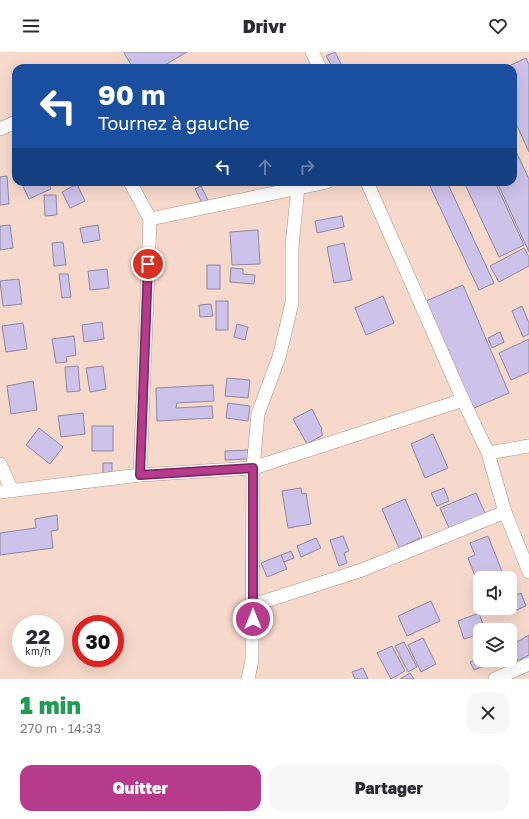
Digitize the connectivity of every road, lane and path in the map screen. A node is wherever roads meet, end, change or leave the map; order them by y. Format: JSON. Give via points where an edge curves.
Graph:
{"nodes":[{"id":1,"x":312,"y":52,"type":"edge"},
{"id":2,"x":318,"y":64,"type":"edge"},
{"id":3,"x":12,"y":124,"type":"edge"},
{"id":4,"x":0,"y":129,"type":"edge"},
{"id":5,"x":132,"y":186,"type":"edge"},
{"id":6,"x":304,"y":186,"type":"edge"},
{"id":7,"x":369,"y":186,"type":"edge"},
{"id":8,"x":298,"y":187,"type":"junction"},
{"id":9,"x":150,"y":219,"type":"junction"},
{"id":10,"x":463,"y":400,"type":"junction"},
{"id":11,"x":529,"y":446,"type":"edge"},
{"id":12,"x":488,"y":453,"type":"junction"},
{"id":13,"x":0,"y":464,"type":"edge"},
{"id":14,"x":253,"y":468,"type":"junction"},
{"id":15,"x":140,"y":475,"type":"junction"},
{"id":16,"x":6,"y":491,"type":"edge"},
{"id":17,"x":505,"y":512,"type":"junction"},
{"id":18,"x":529,"y":572,"type":"edge"},
{"id":19,"x":253,"y":605,"type":"junction"},
{"id":20,"x":529,"y":664,"type":"edge"},
{"id":21,"x":248,"y":679,"type":"edge"},
{"id":22,"x":496,"y":679,"type":"edge"}],
"edges":[{"from":1,"to":2,"type":"street"},
{"from":3,"to":4,"type":"street"},
{"from":5,"to":9,"type":"street"},
{"from":6,"to":8,"type":"street"},
{"from":7,"to":10,"type":"street"},
{"from":8,"to":9,"type":"street"},
{"from":8,"to":14,"type":"street","via":[[292,246],[292,303],[279,357],[258,414]]},
{"from":9,"to":15,"type":"street"},
{"from":10,"to":12,"type":"street"},
{"from":10,"to":14,"type":"street"},
{"from":11,"to":12,"type":"street"},
{"from":12,"to":17,"type":"street"},
{"from":13,"to":16,"type":"street"},
{"from":14,"to":15,"type":"street"},
{"from":14,"to":19,"type":"street"},
{"from":15,"to":16,"type":"street"},
{"from":17,"to":18,"type":"street"},
{"from":17,"to":19,"type":"street","via":[[362,570]]},
{"from":19,"to":21,"type":"street","via":[[252,660]]},
{"from":20,"to":22,"type":"street"}]}
